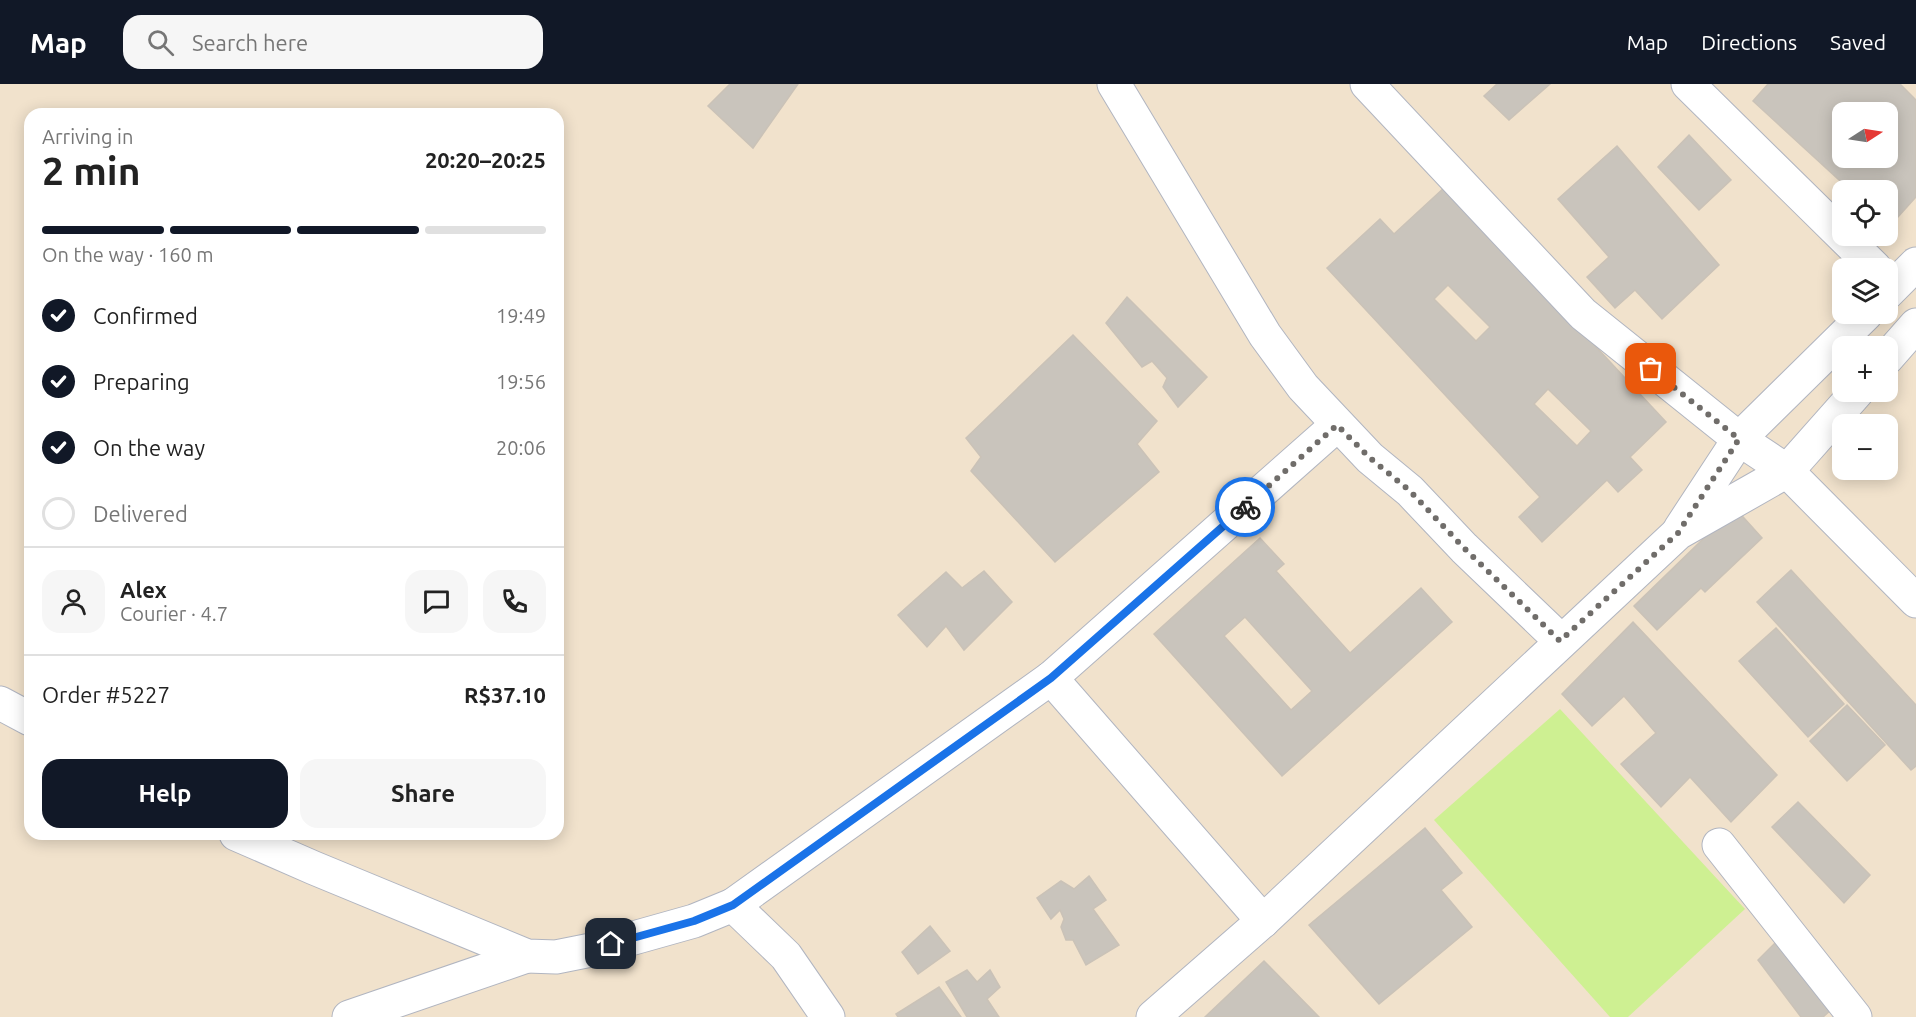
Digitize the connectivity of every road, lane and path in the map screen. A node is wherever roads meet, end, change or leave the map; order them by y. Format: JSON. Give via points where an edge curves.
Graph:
{"nodes":[{"id":1,"x":1114,"y":84,"type":"edge"},
{"id":2,"x":1367,"y":84,"type":"edge"},
{"id":3,"x":1688,"y":84,"type":"edge"},
{"id":4,"x":1861,"y":258,"type":"edge"},
{"id":5,"x":1916,"y":264,"type":"edge"},
{"id":6,"x":1898,"y":274,"type":"edge"},
{"id":7,"x":1856,"y":324,"type":"edge"},
{"id":8,"x":1916,"y":325,"type":"edge"},
{"id":9,"x":1898,"y":345,"type":"edge"},
{"id":10,"x":1848,"y":402,"type":"edge"},
{"id":11,"x":1337,"y":425,"type":"junction"},
{"id":12,"x":1739,"y":439,"type":"junction"},
{"id":13,"x":1787,"y":471,"type":"junction"},
{"id":14,"x":1678,"y":533,"type":"junction"},
{"id":15,"x":1916,"y":601,"type":"edge"},
{"id":16,"x":1560,"y":641,"type":"junction"},
{"id":17,"x":1051,"y":678,"type":"junction"},
{"id":18,"x":0,"y":703,"type":"edge"},
{"id":19,"x":24,"y":717,"type":"edge"},
{"id":20,"x":250,"y":840,"type":"edge"},
{"id":21,"x":1719,"y":845,"type":"dead end"},
{"id":22,"x":733,"y":905,"type":"junction"},
{"id":23,"x":1263,"y":921,"type":"junction"},
{"id":24,"x":527,"y":956,"type":"junction"},
{"id":25,"x":349,"y":1017,"type":"edge"},
{"id":26,"x":828,"y":1017,"type":"edge"},
{"id":27,"x":1153,"y":1017,"type":"edge"},
{"id":28,"x":1855,"y":1017,"type":"edge"}],
"edges":[{"from":1,"to":11,"type":"lane","via":[[1265,335]]},
{"from":2,"to":12,"type":"lane","via":[[1583,314]]},
{"from":3,"to":4,"type":"lane"},
{"from":5,"to":6,"type":"lane"},
{"from":7,"to":12,"type":"lane"},
{"from":8,"to":9,"type":"lane"},
{"from":10,"to":13,"type":"lane"},
{"from":11,"to":16,"type":"lane","via":[[1410,491]]},
{"from":11,"to":17,"type":"lane"},
{"from":12,"to":13,"type":"lane"},
{"from":12,"to":14,"type":"lane"},
{"from":13,"to":14,"type":"lane"},
{"from":13,"to":15,"type":"lane"},
{"from":14,"to":16,"type":"lane"},
{"from":16,"to":23,"type":"lane"},
{"from":17,"to":22,"type":"lane"},
{"from":17,"to":23,"type":"lane"},
{"from":18,"to":19,"type":"lane"},
{"from":20,"to":24,"type":"lane"},
{"from":21,"to":28,"type":"lane"},
{"from":22,"to":24,"type":"lane","via":[[694,921],[591,950],[556,957]]},
{"from":22,"to":26,"type":"lane","via":[[786,956]]},
{"from":23,"to":27,"type":"lane"},
{"from":24,"to":25,"type":"lane"}]}
